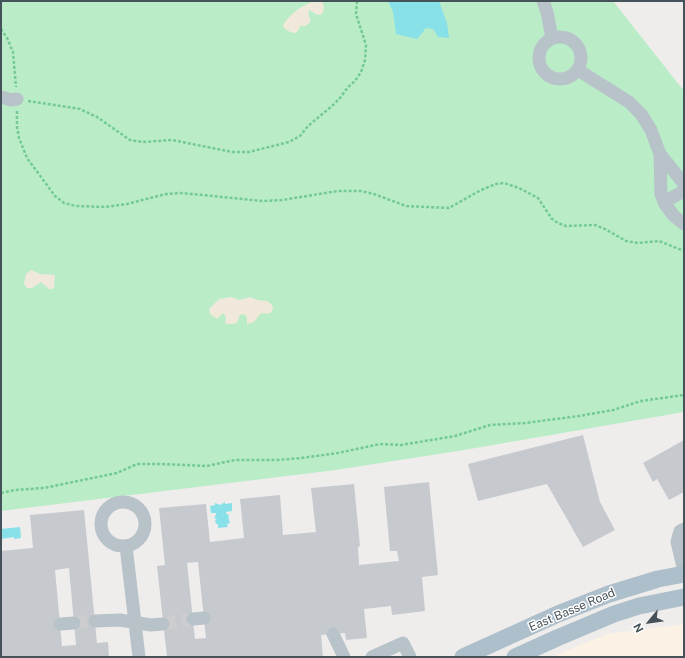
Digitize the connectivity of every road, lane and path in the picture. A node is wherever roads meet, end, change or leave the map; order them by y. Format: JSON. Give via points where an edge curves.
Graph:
{"nodes":[{"id":1,"x":357,"y":1,"type":"edge"},
{"id":2,"x":543,"y":1,"type":"edge"},
{"id":3,"x":1,"y":29,"type":"edge"},
{"id":4,"x":552,"y":38,"type":"junction"},
{"id":5,"x":578,"y":70,"type":"junction"},
{"id":6,"x":1,"y":97,"type":"edge"},
{"id":7,"x":17,"y":99,"type":"junction"},
{"id":8,"x":660,"y":154,"type":"junction"},
{"id":9,"x":684,"y":184,"type":"edge"},
{"id":10,"x":684,"y":191,"type":"edge"},
{"id":11,"x":664,"y":202,"type":"junction"},
{"id":12,"x":684,"y":224,"type":"edge"},
{"id":13,"x":684,"y":251,"type":"edge"},
{"id":14,"x":684,"y":395,"type":"edge"},
{"id":15,"x":1,"y":493,"type":"edge"},
{"id":16,"x":684,"y":529,"type":"edge"},
{"id":17,"x":681,"y":542,"type":"edge"},
{"id":18,"x":126,"y":546,"type":"dead end"},
{"id":19,"x":684,"y":572,"type":"edge"},
{"id":20,"x":684,"y":597,"type":"edge"},
{"id":21,"x":558,"y":614,"type":"junction"},
{"id":22,"x":95,"y":621,"type":"tunnel mouth"},
{"id":23,"x":135,"y":622,"type":"junction"},
{"id":24,"x":74,"y":623,"type":"tunnel mouth"},
{"id":25,"x":60,"y":624,"type":"dead end"},
{"id":26,"x":163,"y":624,"type":"tunnel mouth"},
{"id":27,"x":567,"y":633,"type":"junction"},
{"id":28,"x":333,"y":634,"type":"dead end"},
{"id":29,"x":387,"y":654,"type":"edge"},
{"id":30,"x":139,"y":657,"type":"edge"},
{"id":31,"x":344,"y":657,"type":"edge"},
{"id":32,"x":372,"y":657,"type":"edge"},
{"id":33,"x":410,"y":657,"type":"edge"},
{"id":34,"x":463,"y":657,"type":"edge"},
{"id":35,"x":515,"y":657,"type":"edge"}],
"edges":[{"from":1,"to":7,"type":"path","via":[[356,14],[366,44],[361,72],[332,106],[300,136],[289,142],[248,152],[232,152],[172,140],[130,140],[97,116],[80,109]]},
{"from":2,"to":4,"type":"street"},
{"from":3,"to":7,"type":"path","via":[[13,52]]},
{"from":4,"to":5,"type":"street","via":[[563,37],[576,44],[581,57]]},
{"from":4,"to":5,"type":"street","via":[[540,50],[538,57],[542,70],[560,80],[566,79]]},
{"from":5,"to":8,"type":"street","via":[[629,102],[637,110],[651,130]]},
{"from":6,"to":7,"type":"street"},
{"from":7,"to":13,"type":"path","via":[[17,127],[23,151],[55,196],[64,203],[76,206],[127,204],[166,194],[181,193],[263,201],[338,191],[361,191],[406,206],[449,208],[481,190],[504,183],[538,198],[552,219],[558,223],[566,226],[595,225],[626,241],[659,241]]},
{"from":8,"to":9,"type":"street"},
{"from":8,"to":11,"type":"street","via":[[661,194]]},
{"from":10,"to":11,"type":"street"},
{"from":11,"to":12,"type":"street","via":[[674,216]]},
{"from":14,"to":15,"type":"path","via":[[641,401],[613,410],[579,416],[490,425],[455,436],[401,445],[380,444],[301,458],[235,460],[207,466],[137,464],[117,473],[44,488]]},
{"from":16,"to":17,"type":"street","via":[[680,531]]},
{"from":17,"to":19,"type":"street"},
{"from":18,"to":23,"type":"street"},
{"from":19,"to":21,"type":"main road","name":"East Basse Road","via":[[630,586]]},
{"from":20,"to":27,"type":"main road","name":"East Basse Road","via":[[639,606]]},
{"from":21,"to":27,"type":"main road"},
{"from":21,"to":34,"type":"main road","name":"East Basse Road"},
{"from":22,"to":23,"type":"street"},
{"from":23,"to":26,"type":"street"},
{"from":23,"to":30,"type":"street"},
{"from":24,"to":25,"type":"street"},
{"from":27,"to":35,"type":"main road","name":"East Basse Road"},
{"from":28,"to":31,"type":"street"},
{"from":29,"to":32,"type":"street"},
{"from":29,"to":33,"type":"street","via":[[403,643]]}]}
